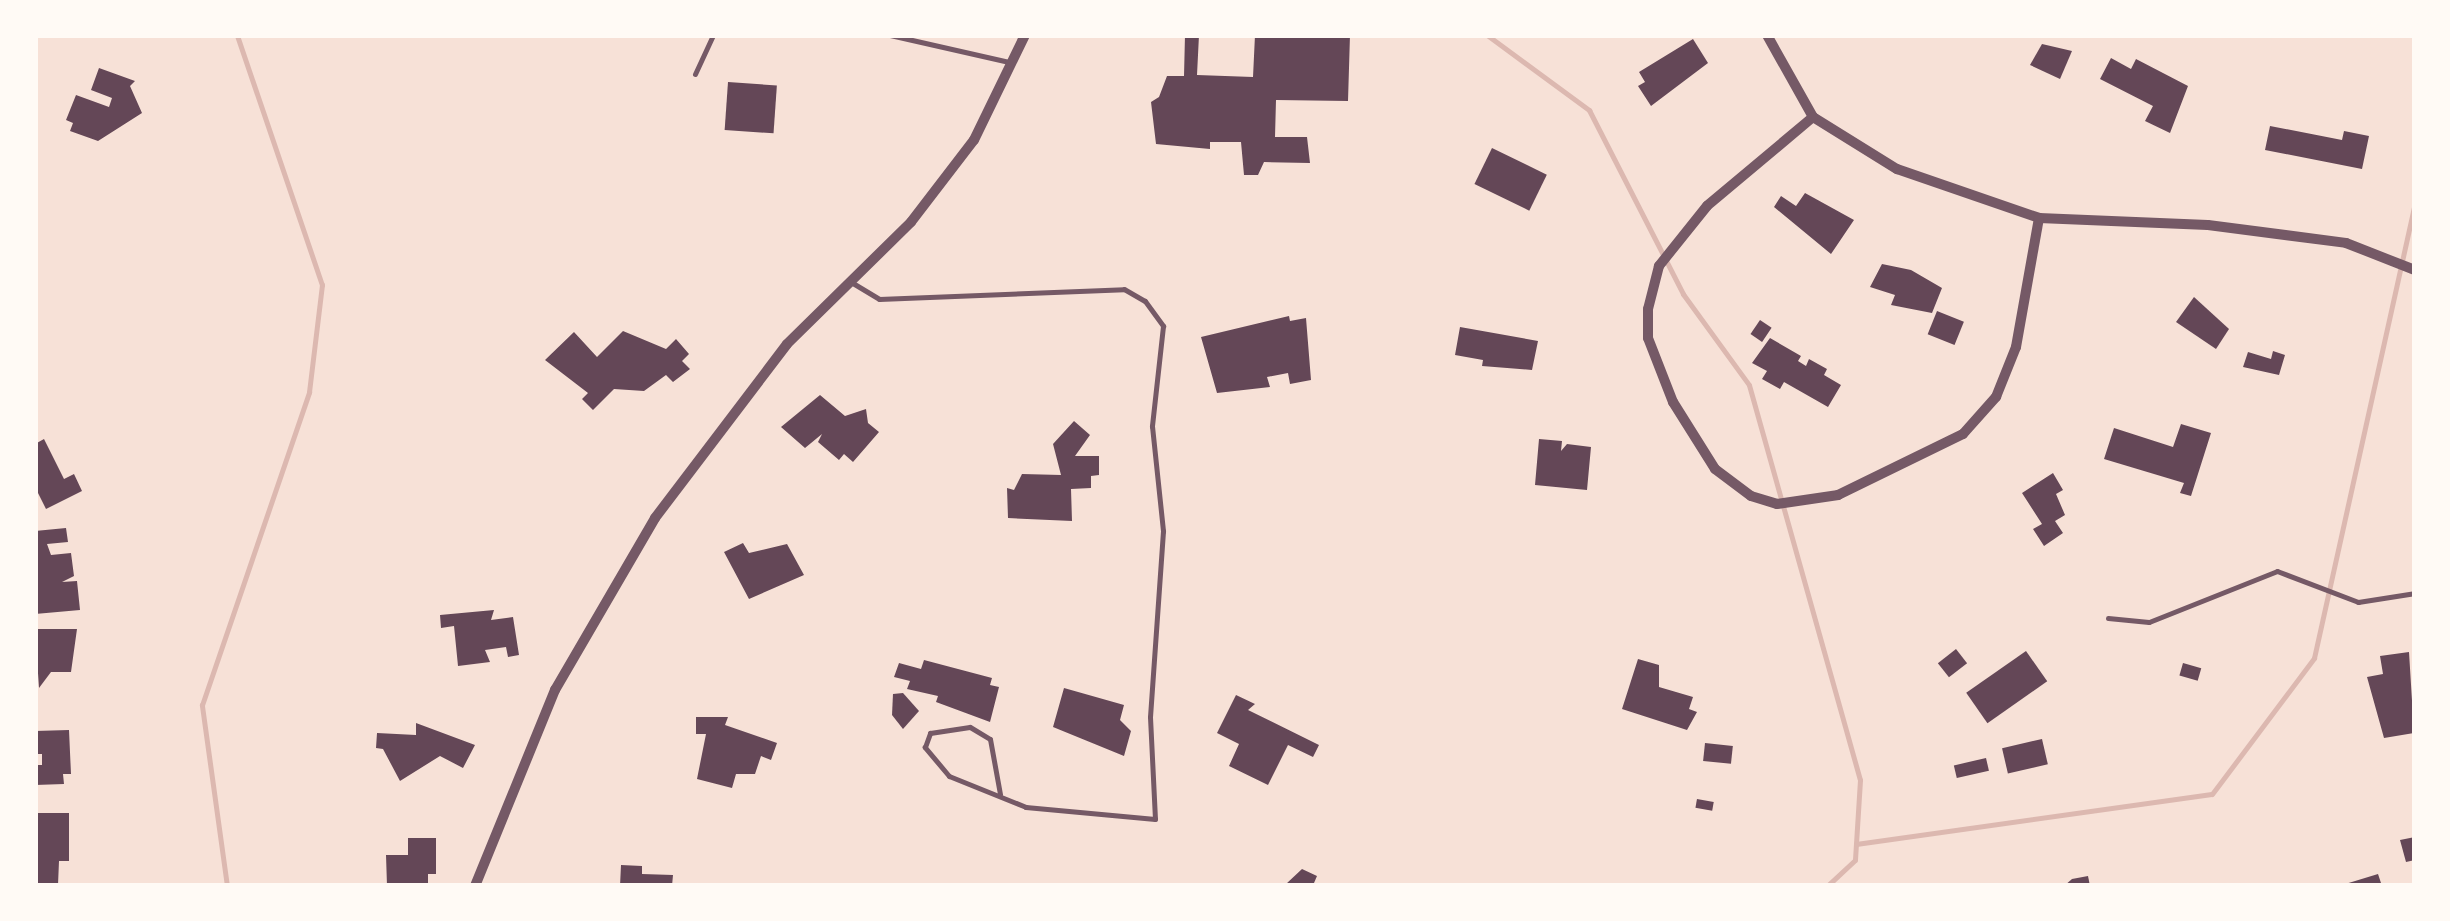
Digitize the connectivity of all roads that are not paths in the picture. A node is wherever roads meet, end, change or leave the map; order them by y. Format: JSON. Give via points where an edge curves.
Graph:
{"nodes":[{"id":1,"x":713,"y":35,"type":"edge"},
{"id":2,"x":890,"y":35,"type":"edge"},
{"id":3,"x":1025,"y":35,"type":"edge"},
{"id":4,"x":1767,"y":35,"type":"edge"},
{"id":5,"x":1012,"y":64,"type":"junction"},
{"id":6,"x":696,"y":74,"type":"dead end"},
{"id":7,"x":1813,"y":117,"type":"junction"},
{"id":8,"x":2040,"y":218,"type":"junction"},
{"id":9,"x":2414,"y":269,"type":"edge"},
{"id":10,"x":850,"y":282,"type":"junction"},
{"id":11,"x":2415,"y":593,"type":"edge"},
{"id":12,"x":2108,"y":618,"type":"dead end"},
{"id":13,"x":1000,"y":794,"type":"junction"},
{"id":14,"x":475,"y":886,"type":"edge"}],
"edges":[{"from":1,"to":6,"type":"lane"},
{"from":2,"to":5,"type":"lane"},
{"from":3,"to":5,"type":"street"},
{"from":4,"to":7,"type":"street"},
{"from":5,"to":10,"type":"street","via":[[974,140],[911,222]]},
{"from":7,"to":8,"type":"street","via":[[1897,169]]},
{"from":7,"to":8,"type":"street","via":[[1708,206],[1659,266],[1648,309],[1648,338],[1673,402],[1716,469],[1752,496],[1776,504],[1838,495],[1963,434],[1996,397],[2016,348]]},
{"from":8,"to":9,"type":"street","via":[[2208,225],[2346,242]]},
{"from":10,"to":13,"type":"lane","via":[[878,299],[1124,290],[1145,301],[1163,326],[1152,426],[1163,531],[1150,717],[1155,819],[1026,806]]},
{"from":10,"to":14,"type":"street","via":[[787,344],[655,518],[554,690]]},
{"from":11,"to":12,"type":"lane","via":[[2358,602],[2277,571],[2149,622]]},
{"from":13,"to":13,"type":"lane","via":[[990,739],[970,726],[930,733],[925,747],[948,776]]}]}
